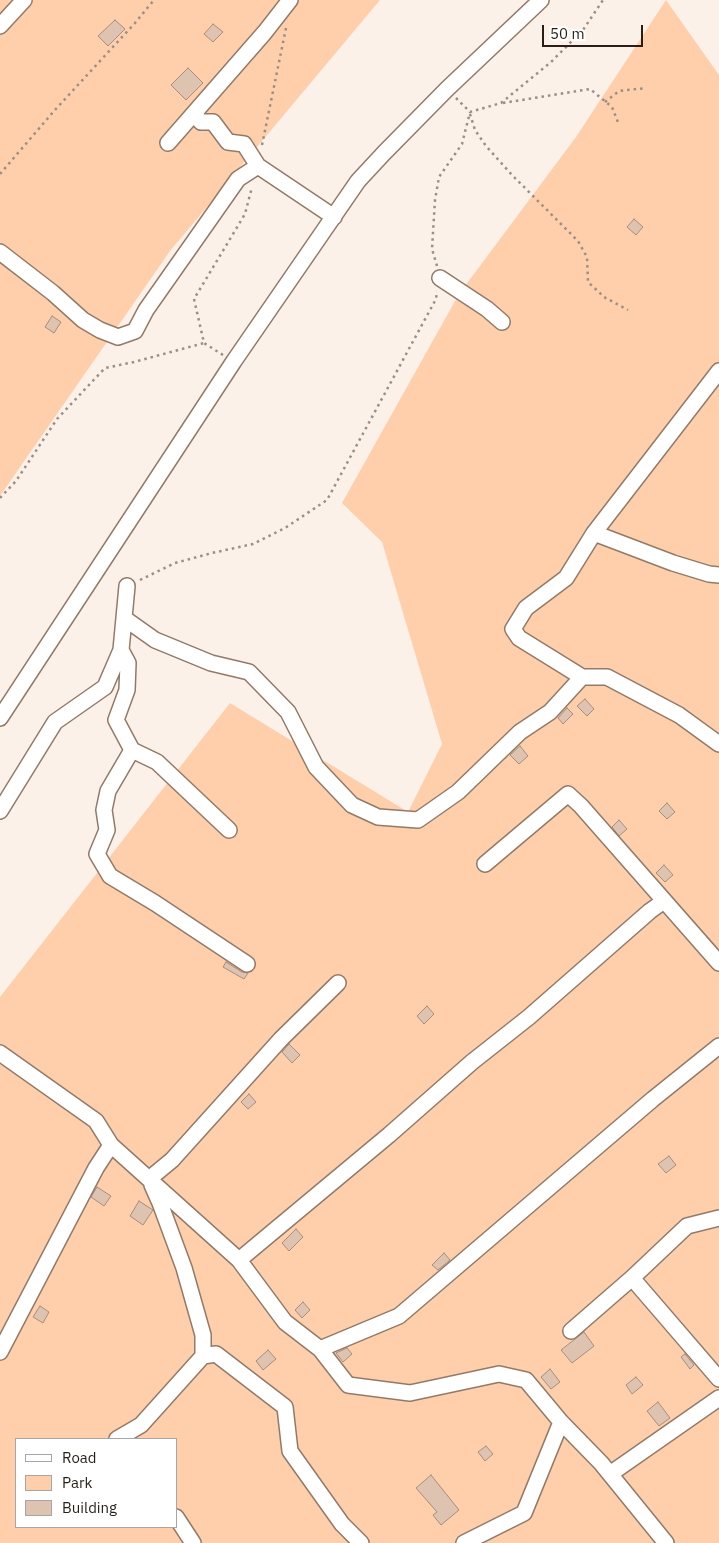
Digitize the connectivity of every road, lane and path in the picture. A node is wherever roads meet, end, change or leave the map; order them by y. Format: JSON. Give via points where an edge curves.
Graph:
{"nodes":[{"id":1,"x":24,"y":0,"type":"edge"},
{"id":2,"x":154,"y":0,"type":"edge"},
{"id":3,"x":290,"y":0,"type":"edge"},
{"id":4,"x":541,"y":0,"type":"edge"},
{"id":5,"x":603,"y":0,"type":"edge"},
{"id":6,"x":0,"y":26,"type":"edge"},
{"id":7,"x":646,"y":88,"type":"dead end"},
{"id":8,"x":447,"y":89,"type":"junction"},
{"id":9,"x":605,"y":102,"type":"junction"},
{"id":10,"x":502,"y":103,"type":"junction"},
{"id":11,"x":470,"y":112,"type":"junction"},
{"id":12,"x":194,"y":114,"type":"junction"},
{"id":13,"x":619,"y":124,"type":"dead end"},
{"id":14,"x":168,"y":143,"type":"dead end"},
{"id":15,"x":258,"y":166,"type":"junction"},
{"id":16,"x":0,"y":174,"type":"edge"},
{"id":17,"x":334,"y":217,"type":"junction"},
{"id":18,"x":0,"y":252,"type":"edge"},
{"id":19,"x":440,"y":278,"type":"junction"},
{"id":20,"x":628,"y":310,"type":"dead end"},
{"id":21,"x":502,"y":322,"type":"dead end"},
{"id":22,"x":234,"y":361,"type":"junction"},
{"id":23,"x":719,"y":371,"type":"edge"},
{"id":24,"x":0,"y":498,"type":"edge"},
{"id":25,"x":594,"y":533,"type":"junction"},
{"id":26,"x":719,"y":575,"type":"edge"},
{"id":27,"x":126,"y":586,"type":"joint"},
{"id":28,"x":124,"y":618,"type":"junction"},
{"id":29,"x":121,"y":650,"type":"junction"},
{"id":30,"x":582,"y":678,"type":"junction"},
{"id":31,"x":0,"y":718,"type":"edge"},
{"id":32,"x":719,"y":744,"type":"edge"},
{"id":33,"x":132,"y":750,"type":"junction"},
{"id":34,"x":0,"y":811,"type":"edge"},
{"id":35,"x":228,"y":830,"type":"dead end"},
{"id":36,"x":486,"y":864,"type":"dead end"},
{"id":37,"x":664,"y":901,"type":"junction"},
{"id":38,"x":719,"y":963,"type":"edge"},
{"id":39,"x":247,"y":964,"type":"dead end"},
{"id":40,"x":338,"y":983,"type":"dead end"},
{"id":41,"x":719,"y":1046,"type":"edge"},
{"id":42,"x":0,"y":1053,"type":"edge"},
{"id":43,"x":111,"y":1144,"type":"junction"},
{"id":44,"x":149,"y":1179,"type":"junction"},
{"id":45,"x":719,"y":1218,"type":"edge"},
{"id":46,"x":239,"y":1260,"type":"junction"},
{"id":47,"x":632,"y":1278,"type":"junction"},
{"id":48,"x":571,"y":1331,"type":"dead end"},
{"id":49,"x":320,"y":1349,"type":"junction"},
{"id":50,"x":0,"y":1352,"type":"edge"},
{"id":51,"x":203,"y":1356,"type":"junction"},
{"id":52,"x":719,"y":1379,"type":"edge"},
{"id":53,"x":719,"y":1398,"type":"edge"},
{"id":54,"x":561,"y":1422,"type":"junction"},
{"id":55,"x":124,"y":1438,"type":"edge"},
{"id":56,"x":610,"y":1474,"type":"junction"},
{"id":57,"x":178,"y":1520,"type":"edge"},
{"id":58,"x":193,"y":1543,"type":"edge"},
{"id":59,"x":361,"y":1543,"type":"edge"},
{"id":60,"x":464,"y":1543,"type":"edge"},
{"id":61,"x":666,"y":1543,"type":"edge"}],
"edges":[{"from":1,"to":6,"type":"street"},
{"from":2,"to":16,"type":"path"},
{"from":3,"to":12,"type":"street"},
{"from":4,"to":8,"type":"street"},
{"from":5,"to":10,"type":"path","via":[[583,30]]},
{"from":7,"to":9,"type":"path","via":[[619,91]]},
{"from":8,"to":11,"type":"path"},
{"from":8,"to":17,"type":"street","via":[[384,152]]},
{"from":9,"to":10,"type":"path","via":[[590,89]]},
{"from":9,"to":13,"type":"path","via":[[612,107]]},
{"from":10,"to":11,"type":"path"},
{"from":11,"to":19,"type":"path","via":[[462,144],[438,177],[432,249]]},
{"from":11,"to":20,"type":"path","via":[[475,130],[486,146],[578,241],[587,257],[588,282],[604,298]]},
{"from":12,"to":14,"type":"street"},
{"from":12,"to":15,"type":"street","via":[[201,122],[212,122],[228,142],[244,144]]},
{"from":15,"to":17,"type":"street"},
{"from":15,"to":18,"type":"street","via":[[238,179],[146,310],[135,331],[118,337],[83,320]]},
{"from":17,"to":22,"type":"street"},
{"from":19,"to":21,"type":"street"},
{"from":19,"to":27,"type":"path","via":[[436,299],[327,500],[285,528],[253,544],[175,563]]},
{"from":22,"to":24,"type":"path","via":[[204,343],[105,368],[57,419]]},
{"from":22,"to":31,"type":"street"},
{"from":23,"to":25,"type":"street"},
{"from":25,"to":26,"type":"street","via":[[673,563]]},
{"from":25,"to":30,"type":"street","via":[[566,578],[526,608],[513,630],[518,638]]},
{"from":27,"to":28,"type":"street"},
{"from":28,"to":29,"type":"street"},
{"from":28,"to":30,"type":"street","via":[[155,640],[210,663],[249,672],[288,712],[316,767],[352,805],[378,817],[418,820],[458,792],[520,732],[550,712]]},
{"from":29,"to":33,"type":"street","via":[[128,663],[127,690],[116,720]]},
{"from":29,"to":34,"type":"street","via":[[105,687],[55,722]]},
{"from":30,"to":32,"type":"street","via":[[607,678],[679,715]]},
{"from":33,"to":35,"type":"street","via":[[157,762]]},
{"from":33,"to":39,"type":"street","via":[[108,791],[104,810],[107,830],[97,854],[110,876]]},
{"from":36,"to":37,"type":"street","via":[[568,794]]},
{"from":37,"to":38,"type":"street"},
{"from":37,"to":46,"type":"street"},
{"from":40,"to":44,"type":"street","via":[[282,1039],[172,1160]]},
{"from":41,"to":49,"type":"street","via":[[652,1099],[399,1316]]},
{"from":42,"to":43,"type":"street","via":[[96,1120]]},
{"from":43,"to":44,"type":"street"},
{"from":43,"to":50,"type":"street"},
{"from":44,"to":46,"type":"street"},
{"from":44,"to":51,"type":"street","via":[[184,1268],[203,1335]]},
{"from":45,"to":47,"type":"street","via":[[688,1226]]},
{"from":46,"to":49,"type":"street","via":[[285,1322]]},
{"from":47,"to":48,"type":"street"},
{"from":47,"to":52,"type":"street"},
{"from":49,"to":54,"type":"street","via":[[348,1384],[410,1393],[499,1374],[526,1380]]},
{"from":51,"to":55,"type":"street","via":[[141,1425]]},
{"from":51,"to":59,"type":"street","via":[[216,1354],[285,1406],[290,1451],[342,1524]]},
{"from":53,"to":56,"type":"street"},
{"from":54,"to":56,"type":"street"},
{"from":54,"to":60,"type":"street","via":[[524,1513]]},
{"from":56,"to":61,"type":"street"},
{"from":57,"to":58,"type":"street"}]}
